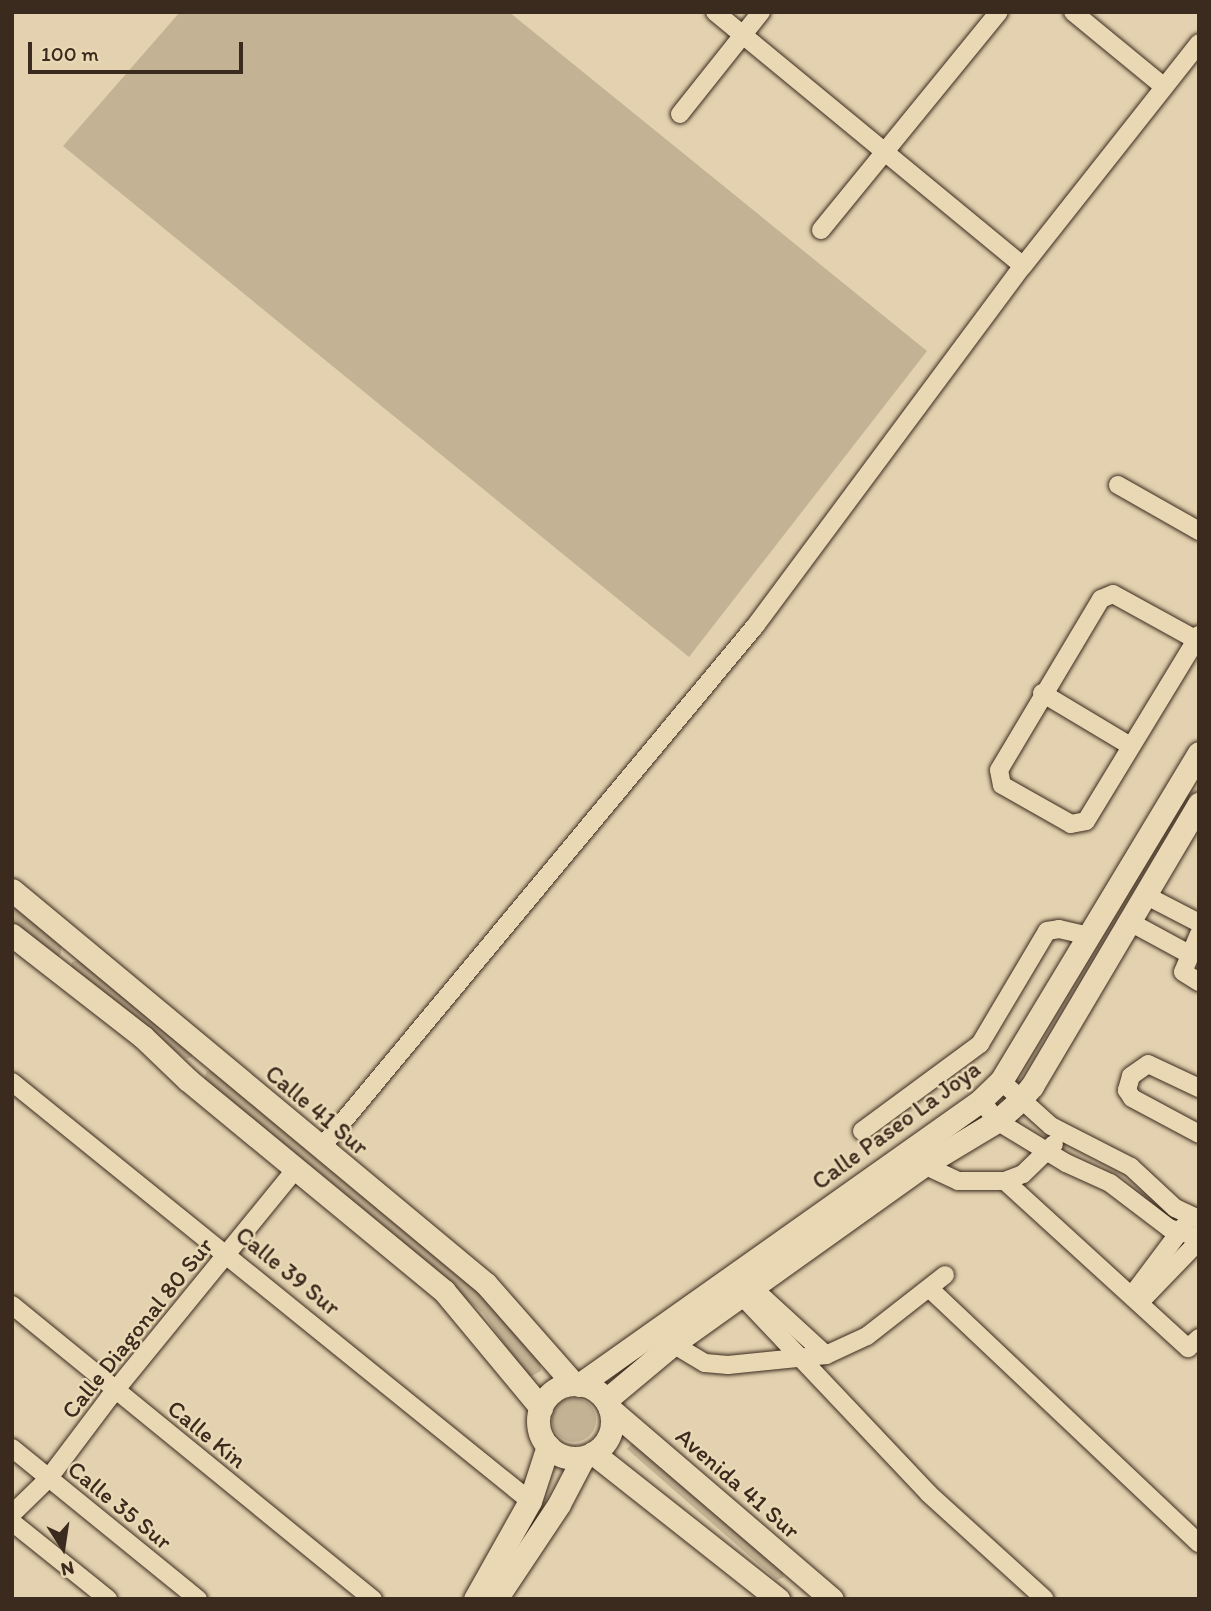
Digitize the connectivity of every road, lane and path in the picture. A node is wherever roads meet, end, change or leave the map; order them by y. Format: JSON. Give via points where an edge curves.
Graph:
{"nodes":[{"id":1,"x":715,"y":12,"type":"edge"},
{"id":2,"x":761,"y":12,"type":"edge"},
{"id":3,"x":999,"y":12,"type":"edge"},
{"id":4,"x":1073,"y":12,"type":"edge"},
{"id":5,"x":742,"y":35,"type":"junction"},
{"id":6,"x":1199,"y":43,"type":"edge"},
{"id":7,"x":1163,"y":86,"type":"junction"},
{"id":8,"x":680,"y":114,"type":"dead end"},
{"id":9,"x":885,"y":152,"type":"junction"},
{"id":10,"x":821,"y":230,"type":"dead end"},
{"id":11,"x":1023,"y":266,"type":"junction"},
{"id":12,"x":1118,"y":485,"type":"dead end"},
{"id":13,"x":1199,"y":531,"type":"edge"},
{"id":14,"x":1196,"y":636,"type":"edge"},
{"id":15,"x":1042,"y":693,"type":"junction"},
{"id":16,"x":1129,"y":745,"type":"junction"},
{"id":17,"x":1199,"y":753,"type":"edge"},
{"id":18,"x":1199,"y":804,"type":"edge"},
{"id":19,"x":12,"y":890,"type":"edge"},
{"id":20,"x":1145,"y":895,"type":"junction"},
{"id":21,"x":1130,"y":922,"type":"junction"},
{"id":22,"x":1199,"y":923,"type":"edge"},
{"id":23,"x":1199,"y":934,"type":"edge"},
{"id":24,"x":12,"y":936,"type":"edge"},
{"id":25,"x":1088,"y":936,"type":"junction"},
{"id":26,"x":80,"y":945,"type":"junction"},
{"id":27,"x":1189,"y":954,"type":"junction"},
{"id":28,"x":57,"y":972,"type":"junction"},
{"id":29,"x":1199,"y":982,"type":"edge"},
{"id":30,"x":12,"y":1082,"type":"edge"},
{"id":31,"x":1001,"y":1082,"type":"junction"},
{"id":32,"x":1199,"y":1088,"type":"edge"},
{"id":33,"x":981,"y":1100,"type":"junction"},
{"id":34,"x":1019,"y":1101,"type":"junction"},
{"id":35,"x":996,"y":1121,"type":"junction"},
{"id":36,"x":862,"y":1131,"type":"dead end"},
{"id":37,"x":1062,"y":1132,"type":"junction"},
{"id":38,"x":1199,"y":1134,"type":"edge"},
{"id":39,"x":321,"y":1148,"type":"junction"},
{"id":40,"x":1049,"y":1153,"type":"junction"},
{"id":41,"x":924,"y":1165,"type":"junction"},
{"id":42,"x":296,"y":1169,"type":"junction"},
{"id":43,"x":1005,"y":1181,"type":"junction"},
{"id":44,"x":1197,"y":1214,"type":"edge"},
{"id":45,"x":1179,"y":1233,"type":"junction"},
{"id":46,"x":1199,"y":1240,"type":"edge"},
{"id":47,"x":230,"y":1254,"type":"junction"},
{"id":48,"x":945,"y":1275,"type":"dead end"},
{"id":49,"x":930,"y":1289,"type":"junction"},
{"id":50,"x":747,"y":1292,"type":"junction"},
{"id":51,"x":1137,"y":1297,"type":"junction"},
{"id":52,"x":12,"y":1306,"type":"edge"},
{"id":53,"x":1199,"y":1338,"type":"edge"},
{"id":54,"x":673,"y":1344,"type":"junction"},
{"id":55,"x":826,"y":1355,"type":"junction"},
{"id":56,"x":804,"y":1359,"type":"junction"},
{"id":57,"x":577,"y":1384,"type":"junction"},
{"id":58,"x":115,"y":1391,"type":"junction"},
{"id":59,"x":608,"y":1404,"type":"junction"},
{"id":60,"x":541,"y":1408,"type":"junction"},
{"id":61,"x":548,"y":1446,"type":"junction"},
{"id":62,"x":12,"y":1448,"type":"edge"},
{"id":63,"x":588,"y":1456,"type":"junction"},
{"id":64,"x":48,"y":1479,"type":"junction"},
{"id":65,"x":530,"y":1501,"type":"junction"},
{"id":66,"x":12,"y":1514,"type":"edge"},
{"id":67,"x":12,"y":1522,"type":"edge"},
{"id":68,"x":1199,"y":1543,"type":"edge"},
{"id":69,"x":807,"y":1576,"type":"junction"},
{"id":70,"x":108,"y":1599,"type":"edge"},
{"id":71,"x":198,"y":1599,"type":"edge"},
{"id":72,"x":373,"y":1599,"type":"edge"},
{"id":73,"x":474,"y":1599,"type":"edge"},
{"id":74,"x":496,"y":1599,"type":"edge"},
{"id":75,"x":778,"y":1599,"type":"edge"},
{"id":76,"x":784,"y":1599,"type":"edge"},
{"id":77,"x":832,"y":1599,"type":"edge"},
{"id":78,"x":1045,"y":1599,"type":"edge"}],
"edges":[{"from":1,"to":5,"type":"street"},
{"from":2,"to":5,"type":"street"},
{"from":3,"to":9,"type":"street"},
{"from":4,"to":7,"type":"street"},
{"from":5,"to":8,"type":"street"},
{"from":5,"to":9,"type":"street"},
{"from":6,"to":7,"type":"street"},
{"from":7,"to":11,"type":"street"},
{"from":9,"to":10,"type":"street"},
{"from":9,"to":11,"type":"street"},
{"from":11,"to":39,"type":"street","via":[[756,625]]},
{"from":12,"to":13,"type":"street"},
{"from":14,"to":15,"type":"street","via":[[1107,595]]},
{"from":14,"to":16,"type":"street"},
{"from":15,"to":16,"type":"street"},
{"from":15,"to":16,"type":"street","via":[[999,770],[1002,785],[1079,825],[1086,821]]},
{"from":17,"to":25,"type":"main road","name":"Calle Paseo La Joya"},
{"from":18,"to":20,"type":"main road","name":"Calle Paseo La Joya"},
{"from":19,"to":26,"type":"main road","name":"Calle 41 Sur"},
{"from":20,"to":21,"type":"main road","name":"Calle Paseo La Joya"},
{"from":20,"to":22,"type":"street"},
{"from":21,"to":27,"type":"street"},
{"from":21,"to":34,"type":"main road","name":"Calle Paseo La Joya"},
{"from":23,"to":27,"type":"street"},
{"from":24,"to":28,"type":"main road"},
{"from":25,"to":31,"type":"main road","name":"Calle Paseo La Joya"},
{"from":25,"to":36,"type":"street","via":[[1047,931],[980,1044]]},
{"from":26,"to":28,"type":"main road"},
{"from":26,"to":39,"type":"main road","name":"Calle 41 Sur"},
{"from":27,"to":29,"type":"street","via":[[1183,972]]},
{"from":28,"to":42,"type":"main road","via":[[143,1037]]},
{"from":30,"to":47,"type":"street","name":"Calle 39 Sur"},
{"from":31,"to":33,"type":"main road","name":"Calle Paseo La Joya"},
{"from":31,"to":34,"type":"street"},
{"from":32,"to":38,"type":"street","via":[[1148,1064],[1130,1076],[1127,1090],[1132,1098]]},
{"from":33,"to":35,"type":"street"},
{"from":33,"to":57,"type":"main road","name":"Calle Paseo La Joya"},
{"from":34,"to":35,"type":"main road","name":"Calle Paseo La Joya"},
{"from":34,"to":37,"type":"street"},
{"from":35,"to":40,"type":"street"},
{"from":35,"to":41,"type":"main road","name":"Calle Paseo La Joya"},
{"from":37,"to":40,"type":"street"},
{"from":37,"to":44,"type":"street","via":[[1131,1167],[1175,1208]]},
{"from":39,"to":57,"type":"main road","name":"Calle 41 Sur","via":[[486,1284]]},
{"from":40,"to":43,"type":"street","via":[[1023,1174]]},
{"from":40,"to":45,"type":"street","via":[[1110,1183]]},
{"from":41,"to":43,"type":"street","via":[[958,1181]]},
{"from":41,"to":50,"type":"main road","name":"Calle Paseo La Joya"},
{"from":42,"to":47,"type":"street","name":"Calle Diagonal 80 Sur"},
{"from":42,"to":60,"type":"main road","via":[[443,1291]]},
{"from":43,"to":51,"type":"street"},
{"from":44,"to":45,"type":"street"},
{"from":45,"to":46,"type":"street"},
{"from":45,"to":51,"type":"street"},
{"from":46,"to":51,"type":"street"},
{"from":47,"to":58,"type":"street","name":"Calle Diagonal 80 Sur"},
{"from":47,"to":65,"type":"street","name":"Calle 39 Sur"},
{"from":48,"to":49,"type":"street"},
{"from":49,"to":55,"type":"street","via":[[867,1336]]},
{"from":49,"to":68,"type":"street"},
{"from":50,"to":54,"type":"main road","name":"Calle Paseo La Joya"},
{"from":50,"to":55,"type":"street"},
{"from":50,"to":56,"type":"street"},
{"from":51,"to":53,"type":"street","via":[[1188,1348]]},
{"from":52,"to":58,"type":"street","name":"Calle Kin"},
{"from":54,"to":56,"type":"street","via":[[705,1363]]},
{"from":54,"to":59,"type":"main road","name":"Calle Paseo La Joya"},
{"from":55,"to":56,"type":"street"},
{"from":56,"to":78,"type":"street","via":[[929,1494]]},
{"from":57,"to":59,"type":"main road"},
{"from":57,"to":60,"type":"main road","via":[[552,1392]]},
{"from":58,"to":64,"type":"street","name":"Calle Diagonal 80 Sur"},
{"from":58,"to":72,"type":"street","name":"Calle Kin"},
{"from":59,"to":63,"type":"main road","via":[[610,1435]]},
{"from":59,"to":69,"type":"main road","name":"Avenida 41 Sur"},
{"from":60,"to":61,"type":"main road","via":[[538,1425]]},
{"from":61,"to":63,"type":"main road","via":[[558,1454]]},
{"from":61,"to":65,"type":"main road"},
{"from":62,"to":64,"type":"street","name":"Calle 35 Sur"},
{"from":63,"to":74,"type":"main road"},
{"from":63,"to":75,"type":"main road"},
{"from":64,"to":66,"type":"street","name":"Calle Diagonal 80 Sur"},
{"from":64,"to":71,"type":"street","name":"Calle 35 Sur"},
{"from":65,"to":73,"type":"main road"},
{"from":67,"to":70,"type":"street"},
{"from":69,"to":76,"type":"main road"},
{"from":69,"to":77,"type":"main road","name":"Avenida 41 Sur"}]}
